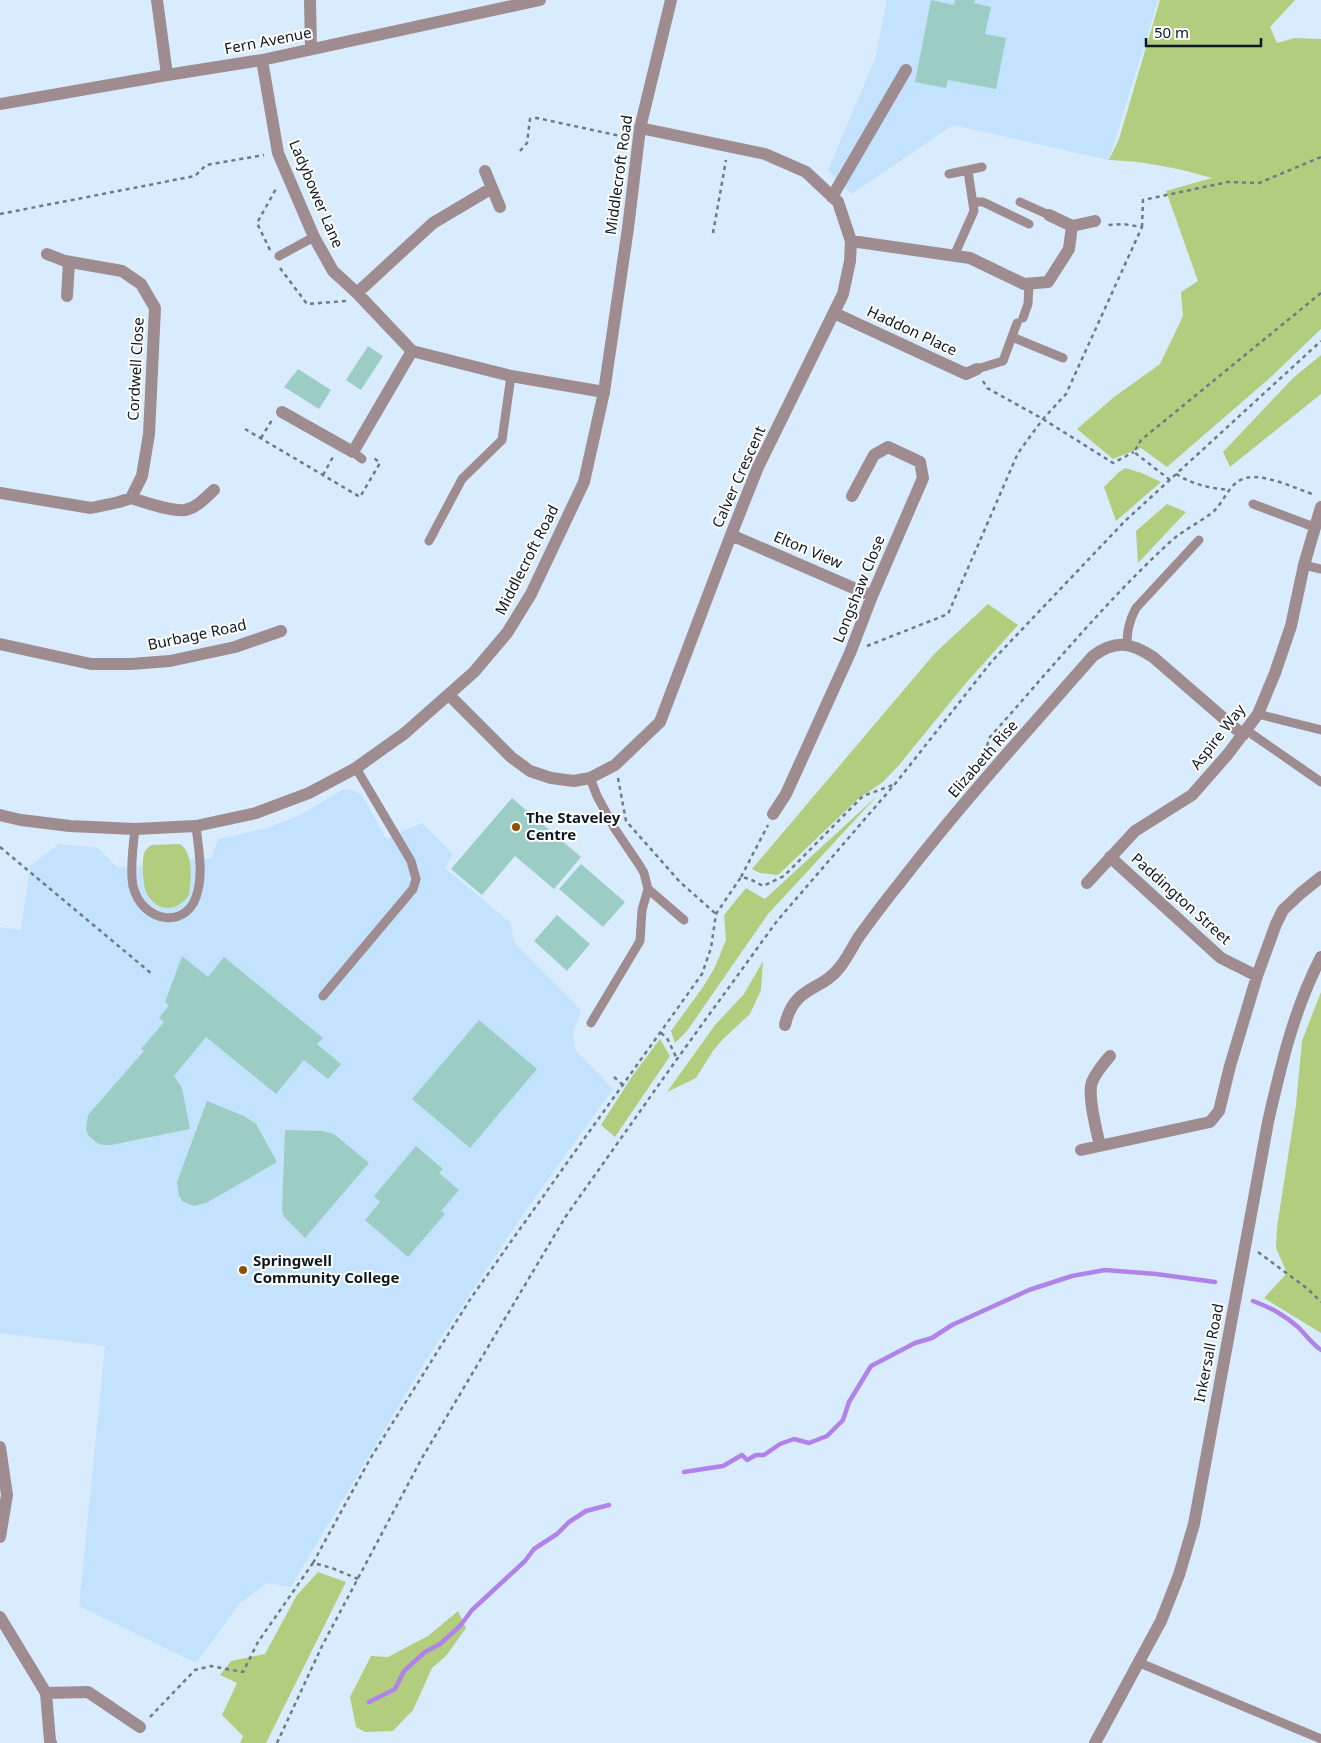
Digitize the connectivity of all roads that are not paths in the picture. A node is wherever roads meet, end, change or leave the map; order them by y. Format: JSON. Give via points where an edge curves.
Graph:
{"nodes":[{"id":1,"x":158,"y":0,"type":"edge"},
{"id":2,"x":310,"y":0,"type":"edge"},
{"id":3,"x":540,"y":0,"type":"edge"},
{"id":4,"x":671,"y":0,"type":"edge"},
{"id":5,"x":311,"y":49,"type":"junction"},
{"id":6,"x":262,"y":60,"type":"junction"},
{"id":7,"x":906,"y":70,"type":"dead end"},
{"id":8,"x":167,"y":75,"type":"junction"},
{"id":9,"x":0,"y":104,"type":"edge"},
{"id":10,"x":639,"y":134,"type":"junction"},
{"id":11,"x":982,"y":167,"type":"dead end"},
{"id":12,"x":485,"y":171,"type":"dead end"},
{"id":13,"x":968,"y":171,"type":"junction"},
{"id":14,"x":949,"y":174,"type":"dead end"},
{"id":15,"x":492,"y":188,"type":"junction"},
{"id":16,"x":832,"y":197,"type":"junction"},
{"id":17,"x":973,"y":202,"type":"junction"},
{"id":18,"x":1020,"y":202,"type":"dead end"},
{"id":19,"x":500,"y":207,"type":"dead end"},
{"id":20,"x":1050,"y":215,"type":"joint"},
{"id":21,"x":1095,"y":222,"type":"dead end"},
{"id":22,"x":1029,"y":224,"type":"dead end"},
{"id":23,"x":1072,"y":226,"type":"junction"},
{"id":24,"x":314,"y":237,"type":"junction"},
{"id":25,"x":851,"y":240,"type":"junction"},
{"id":26,"x":47,"y":254,"type":"dead end"},
{"id":27,"x":279,"y":256,"type":"dead end"},
{"id":28,"x":954,"y":256,"type":"junction"},
{"id":29,"x":69,"y":262,"type":"junction"},
{"id":30,"x":1029,"y":284,"type":"junction"},
{"id":31,"x":357,"y":294,"type":"junction"},
{"id":32,"x":66,"y":296,"type":"dead end"},
{"id":33,"x":834,"y":313,"type":"junction"},
{"id":34,"x":1012,"y":337,"type":"junction"},
{"id":35,"x":412,"y":351,"type":"junction"},
{"id":36,"x":1063,"y":358,"type":"dead end"},
{"id":37,"x":977,"y":369,"type":"joint"},
{"id":38,"x":511,"y":376,"type":"junction"},
{"id":39,"x":604,"y":392,"type":"junction"},
{"id":40,"x":282,"y":412,"type":"road end"},
{"id":41,"x":214,"y":490,"type":"dead end"},
{"id":42,"x":0,"y":492,"type":"edge"},
{"id":43,"x":852,"y":496,"type":"dead end"},
{"id":44,"x":131,"y":498,"type":"junction"},
{"id":45,"x":1253,"y":504,"type":"dead end"},
{"id":46,"x":1321,"y":507,"type":"edge"},
{"id":47,"x":1314,"y":527,"type":"junction"},
{"id":48,"x":730,"y":535,"type":"junction"},
{"id":49,"x":1198,"y":540,"type":"dead end"},
{"id":50,"x":429,"y":541,"type":"dead end"},
{"id":51,"x":1304,"y":564,"type":"junction"},
{"id":52,"x":1321,"y":569,"type":"edge"},
{"id":53,"x":872,"y":596,"type":"junction"},
{"id":54,"x":281,"y":631,"type":"dead end"},
{"id":55,"x":0,"y":644,"type":"edge"},
{"id":56,"x":1128,"y":646,"type":"junction"},
{"id":57,"x":449,"y":695,"type":"junction"},
{"id":58,"x":1258,"y":714,"type":"junction"},
{"id":59,"x":1321,"y":730,"type":"edge"},
{"id":60,"x":1244,"y":732,"type":"junction"},
{"id":61,"x":356,"y":768,"type":"junction"},
{"id":62,"x":590,"y":778,"type":"junction"},
{"id":63,"x":1321,"y":782,"type":"edge"},
{"id":64,"x":773,"y":814,"type":"road end"},
{"id":65,"x":0,"y":815,"type":"edge"},
{"id":66,"x":196,"y":826,"type":"junction"},
{"id":67,"x":135,"y":829,"type":"junction"},
{"id":68,"x":1110,"y":857,"type":"junction"},
{"id":69,"x":1321,"y":877,"type":"edge"},
{"id":70,"x":1087,"y":884,"type":"dead end"},
{"id":71,"x":648,"y":889,"type":"junction"},
{"id":72,"x":684,"y":920,"type":"dead end"},
{"id":73,"x":1321,"y":957,"type":"edge"},
{"id":74,"x":1257,"y":976,"type":"junction"},
{"id":75,"x":323,"y":996,"type":"dead end"},
{"id":76,"x":591,"y":1022,"type":"dead end"},
{"id":77,"x":785,"y":1025,"type":"dead end"},
{"id":78,"x":1110,"y":1056,"type":"dead end"},
{"id":79,"x":1100,"y":1146,"type":"junction"},
{"id":80,"x":1081,"y":1150,"type":"dead end"},
{"id":81,"x":0,"y":1447,"type":"edge"},
{"id":82,"x":0,"y":1538,"type":"edge"},
{"id":83,"x":0,"y":1617,"type":"edge"},
{"id":84,"x":1140,"y":1663,"type":"junction"},
{"id":85,"x":46,"y":1693,"type":"junction"},
{"id":86,"x":140,"y":1728,"type":"road end"},
{"id":87,"x":1321,"y":1739,"type":"edge"},
{"id":88,"x":51,"y":1743,"type":"edge"},
{"id":89,"x":1095,"y":1743,"type":"edge"}],
"edges":[{"from":1,"to":8,"type":"street"},
{"from":2,"to":5,"type":"street"},
{"from":3,"to":5,"type":"street","name":"Fern Avenue"},
{"from":4,"to":10,"type":"street","name":"Middlecroft Road"},
{"from":5,"to":6,"type":"street","name":"Fern Avenue"},
{"from":6,"to":8,"type":"street","name":"Fern Avenue"},
{"from":6,"to":24,"type":"street","name":"Ladybower Lane","via":[[278,152]]},
{"from":7,"to":16,"type":"street"},
{"from":8,"to":9,"type":"street","name":"Fern Avenue"},
{"from":10,"to":16,"type":"street","name":"Calver Crescent","via":[[765,154],[806,172]]},
{"from":10,"to":39,"type":"street","name":"Middlecroft Road"},
{"from":11,"to":13,"type":"lane"},
{"from":12,"to":15,"type":"street"},
{"from":13,"to":14,"type":"lane"},
{"from":13,"to":17,"type":"lane"},
{"from":15,"to":19,"type":"street"},
{"from":15,"to":31,"type":"street","via":[[433,223]]},
{"from":16,"to":25,"type":"street","name":"Calver Crescent","via":[[838,202]]},
{"from":17,"to":22,"type":"lane","via":[[983,202]]},
{"from":17,"to":28,"type":"lane","via":[[974,212]]},
{"from":18,"to":20,"type":"lane"},
{"from":20,"to":23,"type":"street"},
{"from":21,"to":23,"type":"street"},
{"from":23,"to":30,"type":"street","via":[[1069,249],[1048,282]]},
{"from":24,"to":27,"type":"lane"},
{"from":24,"to":31,"type":"street","name":"Ladybower Lane","via":[[333,271]]},
{"from":25,"to":28,"type":"street"},
{"from":25,"to":33,"type":"street","name":"Calver Crescent","via":[[843,294]]},
{"from":26,"to":29,"type":"street","name":"Cordwell Close"},
{"from":28,"to":30,"type":"street","via":[[970,258]]},
{"from":29,"to":32,"type":"street"},
{"from":29,"to":44,"type":"street","name":"Cordwell Close","via":[[122,271],[141,284],[155,308],[149,434],[142,476]]},
{"from":30,"to":34,"type":"lane","via":[[1028,304]]},
{"from":31,"to":35,"type":"street","name":"Ladybower Lane"},
{"from":33,"to":37,"type":"street","name":"Haddon Place","via":[[966,374]]},
{"from":33,"to":48,"type":"street","name":"Calver Crescent","via":[[758,467]]},
{"from":34,"to":36,"type":"lane"},
{"from":34,"to":37,"type":"lane","via":[[1004,361]]},
{"from":35,"to":38,"type":"street"},
{"from":35,"to":40,"type":"street","via":[[360,440],[358,455]]},
{"from":38,"to":39,"type":"street"},
{"from":38,"to":50,"type":"lane","via":[[502,440],[462,479]]},
{"from":39,"to":57,"type":"street","name":"Middlecroft Road","via":[[584,482],[531,594],[507,633],[474,672]]},
{"from":41,"to":44,"type":"street","via":[[198,504],[184,510]]},
{"from":42,"to":44,"type":"street","via":[[90,508]]},
{"from":43,"to":53,"type":"street","name":"Longshaw Close","via":[[874,455],[888,446],[920,462],[923,478]]},
{"from":45,"to":47,"type":"lane"},
{"from":46,"to":47,"type":"street","name":"Aspire Way"},
{"from":47,"to":51,"type":"street","name":"Aspire Way"},
{"from":48,"to":53,"type":"street","name":"Elton View"},
{"from":48,"to":62,"type":"street","name":"Calver Crescent","via":[[660,722],[615,764]]},
{"from":49,"to":56,"type":"lane","via":[[1136,608],[1127,632]]},
{"from":51,"to":52,"type":"lane"},
{"from":51,"to":58,"type":"street","name":"Aspire Way","via":[[1291,626]]},
{"from":53,"to":64,"type":"street","name":"Longshaw Close","via":[[850,653],[786,794]]},
{"from":54,"to":55,"type":"street","name":"Burbage Road","via":[[235,647],[170,661],[131,664],[91,664]]},
{"from":56,"to":60,"type":"street","name":"Elizabeth Rise","via":[[1138,647],[1153,657]]},
{"from":56,"to":77,"type":"street","name":"Elizabeth Rise","via":[[1104,648],[1092,656],[899,883],[842,966],[793,1005]]},
{"from":57,"to":61,"type":"street","name":"Middlecroft Road","via":[[405,733]]},
{"from":57,"to":62,"type":"street","name":"Calver Crescent","via":[[511,757],[530,771],[574,781]]},
{"from":58,"to":59,"type":"lane"},
{"from":58,"to":60,"type":"street","name":"Aspire Way"},
{"from":60,"to":63,"type":"lane"},
{"from":60,"to":68,"type":"street","name":"Aspire Way","via":[[1192,795],[1135,831]]},
{"from":61,"to":66,"type":"street","name":"Middlecroft Road","via":[[309,793],[256,813]]},
{"from":61,"to":75,"type":"lane","via":[[411,861],[416,879],[413,889]]},
{"from":62,"to":71,"type":"lane","via":[[615,829],[644,873]]},
{"from":65,"to":67,"type":"street","name":"Middlecroft Road","via":[[70,826]]},
{"from":66,"to":67,"type":"street","name":"Middlecroft Road"},
{"from":66,"to":67,"type":"lane","via":[[200,865],[198,891],[192,906],[180,916],[167,919],[153,914],[141,904],[133,886]]},
{"from":68,"to":70,"type":"street","name":"Aspire Way"},
{"from":68,"to":74,"type":"street","name":"Paddington Street","via":[[1221,958]]},
{"from":69,"to":74,"type":"street","via":[[1283,910]]},
{"from":71,"to":72,"type":"lane"},
{"from":71,"to":76,"type":"lane","via":[[642,910],[640,941]]},
{"from":73,"to":84,"type":"street","name":"Inkersall Road","via":[[1296,1012],[1268,1122],[1194,1524],[1179,1575]]},
{"from":74,"to":79,"type":"street","via":[[1218,1111],[1210,1122]]},
{"from":78,"to":79,"type":"street","via":[[1090,1085]]},
{"from":79,"to":80,"type":"street"},
{"from":81,"to":82,"type":"street","via":[[7,1496]]},
{"from":83,"to":85,"type":"street"},
{"from":84,"to":87,"type":"lane"},
{"from":84,"to":89,"type":"street","name":"Inkersall Road"},
{"from":85,"to":86,"type":"street","via":[[88,1692]]},
{"from":85,"to":88,"type":"street"}]}
